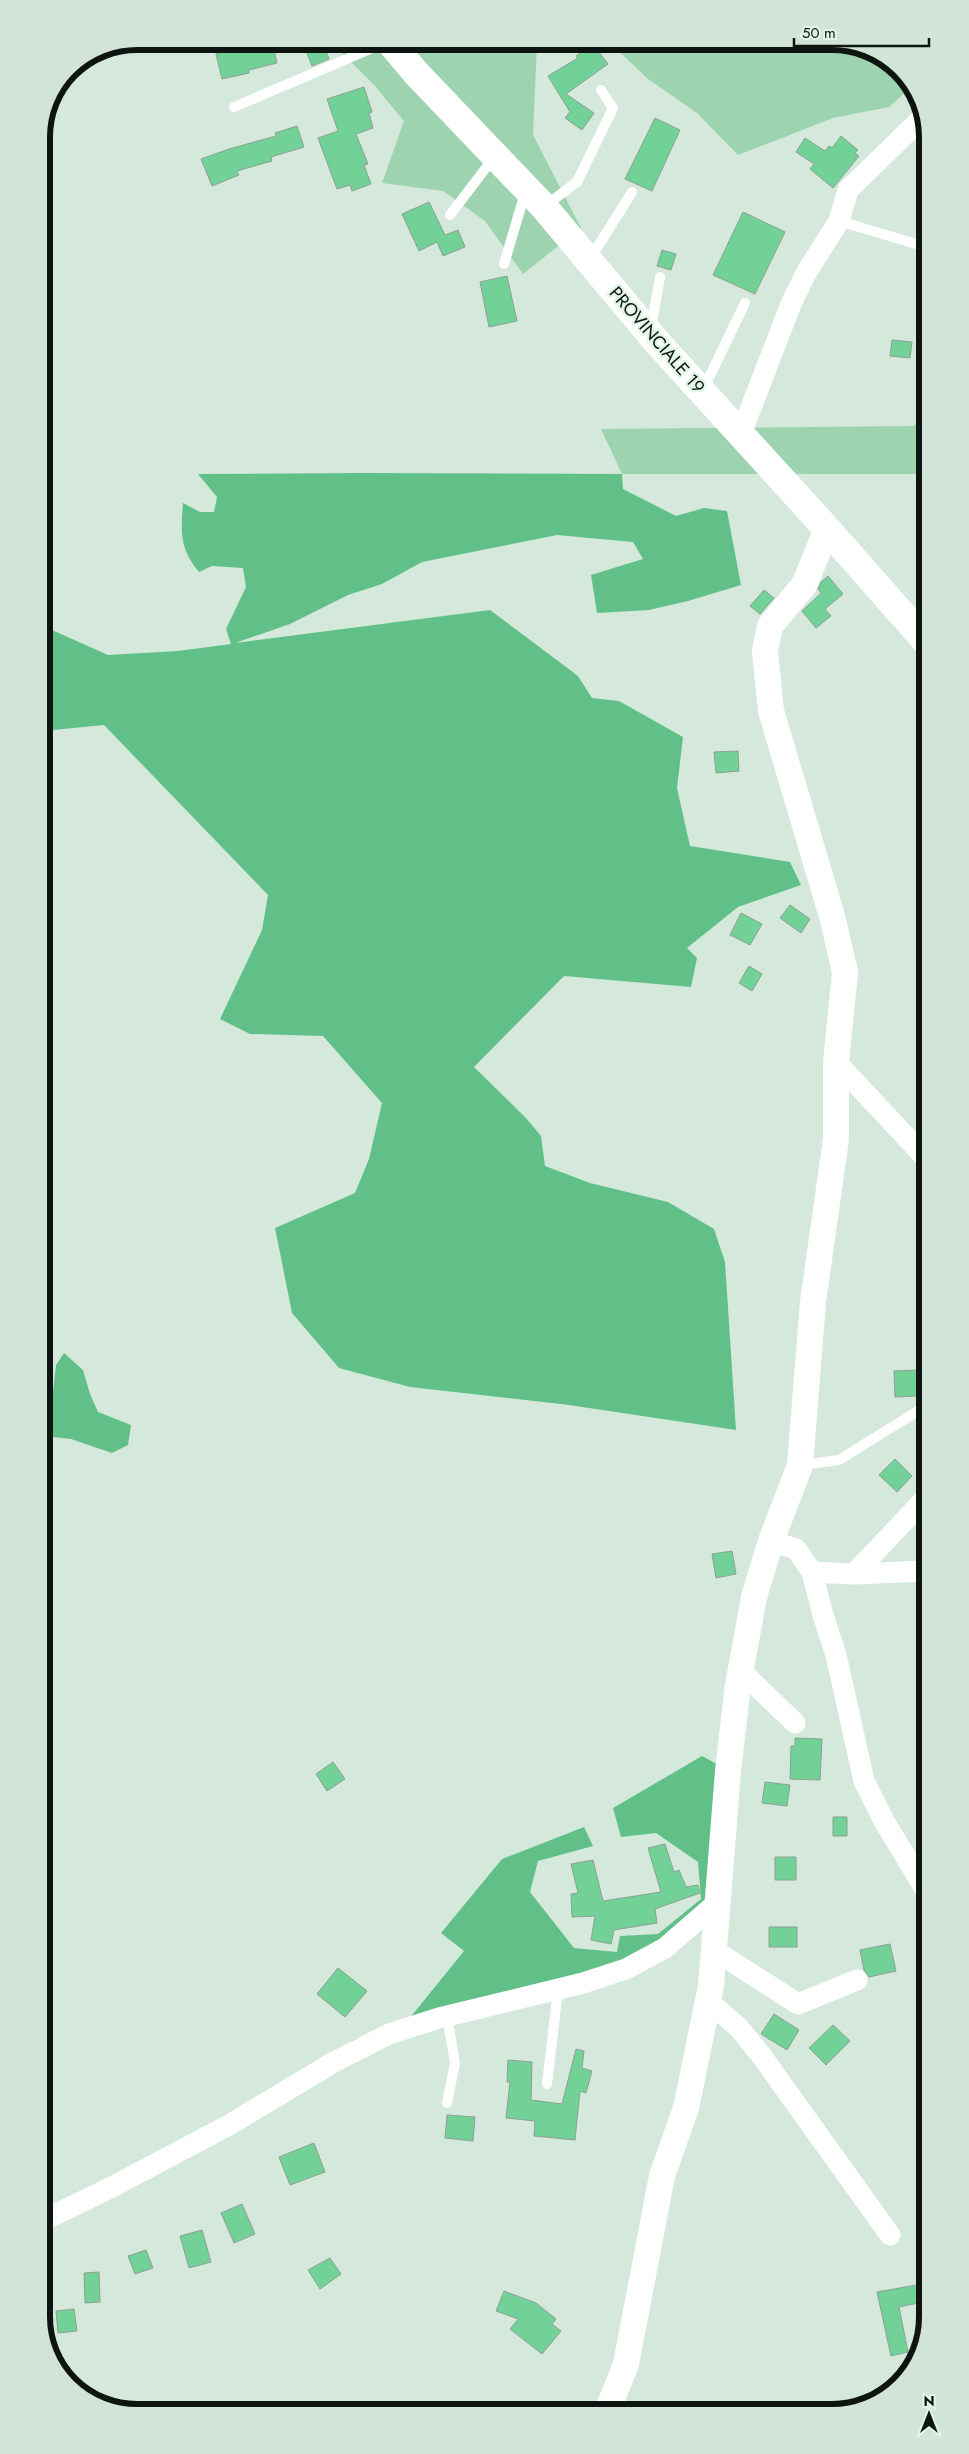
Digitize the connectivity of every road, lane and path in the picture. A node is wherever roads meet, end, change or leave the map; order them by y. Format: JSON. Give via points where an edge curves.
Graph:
{"nodes":[{"id":1,"x":368,"y":50,"type":"edge"},
{"id":2,"x":397,"y":50,"type":"edge"},
{"id":3,"x":601,"y":90,"type":"dead end"},
{"id":4,"x":234,"y":107,"type":"dead end"},
{"id":5,"x":917,"y":123,"type":"edge"},
{"id":6,"x":494,"y":156,"type":"junction"},
{"id":7,"x":632,"y":192,"type":"dead end"},
{"id":8,"x":535,"y":197,"type":"junction"},
{"id":9,"x":450,"y":215,"type":"dead end"},
{"id":10,"x":839,"y":221,"type":"junction"},
{"id":11,"x":919,"y":245,"type":"edge"},
{"id":12,"x":589,"y":260,"type":"junction"},
{"id":13,"x":504,"y":264,"type":"dead end"},
{"id":14,"x":660,"y":277,"type":"dead end"},
{"id":15,"x":744,"y":302,"type":"dead end"},
{"id":16,"x":650,"y":334,"type":"junction"},
{"id":17,"x":702,"y":392,"type":"junction"},
{"id":18,"x":740,"y":436,"type":"junction"},
{"id":19,"x":827,"y":529,"type":"junction"},
{"id":20,"x":919,"y":634,"type":"edge"},
{"id":21,"x":836,"y":1062,"type":"junction"},
{"id":22,"x":919,"y":1151,"type":"edge"},
{"id":23,"x":919,"y":1410,"type":"edge"},
{"id":24,"x":800,"y":1465,"type":"junction"},
{"id":25,"x":919,"y":1505,"type":"edge"},
{"id":26,"x":771,"y":1541,"type":"junction"},
{"id":27,"x":919,"y":1571,"type":"edge"},
{"id":28,"x":812,"y":1572,"type":"junction"},
{"id":29,"x":854,"y":1574,"type":"junction"},
{"id":30,"x":741,"y":1672,"type":"junction"},
{"id":31,"x":795,"y":1723,"type":"dead end"},
{"id":32,"x":919,"y":1879,"type":"edge"},
{"id":33,"x":718,"y":1902,"type":"junction"},
{"id":34,"x":714,"y":1950,"type":"junction"},
{"id":35,"x":857,"y":1980,"type":"dead end"},
{"id":36,"x":558,"y":1990,"type":"junction"},
{"id":37,"x":707,"y":2000,"type":"junction"},
{"id":38,"x":447,"y":2016,"type":"junction"},
{"id":39,"x":547,"y":2084,"type":"dead end"},
{"id":40,"x":447,"y":2103,"type":"dead end"},
{"id":41,"x":50,"y":2217,"type":"edge"},
{"id":42,"x":890,"y":2235,"type":"dead end"},
{"id":43,"x":610,"y":2404,"type":"edge"}],
"edges":[{"from":1,"to":4,"type":"lane"},
{"from":2,"to":6,"type":"main road","name":"PROVINCIALE 19"},
{"from":3,"to":8,"type":"lane","via":[[613,108],[578,182]]},
{"from":5,"to":10,"type":"street","via":[[848,190]]},
{"from":6,"to":8,"type":"main road","name":"PROVINCIALE 19"},
{"from":6,"to":9,"type":"lane"},
{"from":7,"to":12,"type":"lane"},
{"from":8,"to":12,"type":"main road","name":"PROVINCIALE 19"},
{"from":8,"to":13,"type":"lane"},
{"from":10,"to":11,"type":"lane"},
{"from":10,"to":18,"type":"street","via":[[806,273],[791,304]]},
{"from":12,"to":16,"type":"main road","name":"PROVINCIALE 19"},
{"from":14,"to":16,"type":"lane"},
{"from":15,"to":17,"type":"lane"},
{"from":16,"to":17,"type":"main road","name":"PROVINCIALE 19"},
{"from":17,"to":18,"type":"main road","name":"PROVINCIALE 19"},
{"from":18,"to":19,"type":"main road","name":"PROVINCIALE 19"},
{"from":19,"to":20,"type":"main road","name":"PROVINCIALE 19"},
{"from":19,"to":21,"type":"street","via":[[804,585],[770,626],[765,652],[771,711],[832,916],[845,972]]},
{"from":21,"to":22,"type":"street"},
{"from":21,"to":24,"type":"street","via":[[836,1139],[812,1302]]},
{"from":23,"to":24,"type":"lane","via":[[839,1460]]},
{"from":24,"to":26,"type":"street"},
{"from":25,"to":29,"type":"street"},
{"from":26,"to":28,"type":"street","via":[[796,1549]]},
{"from":26,"to":30,"type":"street","via":[[754,1597]]},
{"from":27,"to":29,"type":"street"},
{"from":28,"to":29,"type":"street"},
{"from":28,"to":32,"type":"street","via":[[836,1655],[864,1781]]},
{"from":30,"to":31,"type":"street"},
{"from":30,"to":33,"type":"street","via":[[728,1771]]},
{"from":33,"to":34,"type":"street"},
{"from":33,"to":36,"type":"street","via":[[665,1948],[626,1969]]},
{"from":34,"to":35,"type":"street","via":[[798,2004]]},
{"from":34,"to":37,"type":"street"},
{"from":36,"to":38,"type":"street"},
{"from":36,"to":39,"type":"lane"},
{"from":37,"to":42,"type":"street","via":[[739,2028],[761,2055]]},
{"from":37,"to":43,"type":"street","via":[[686,2108],[662,2176],[626,2364]]},
{"from":38,"to":40,"type":"lane","via":[[454,2063]]},
{"from":38,"to":41,"type":"street","via":[[389,2034],[334,2062],[229,2126]]}]}
